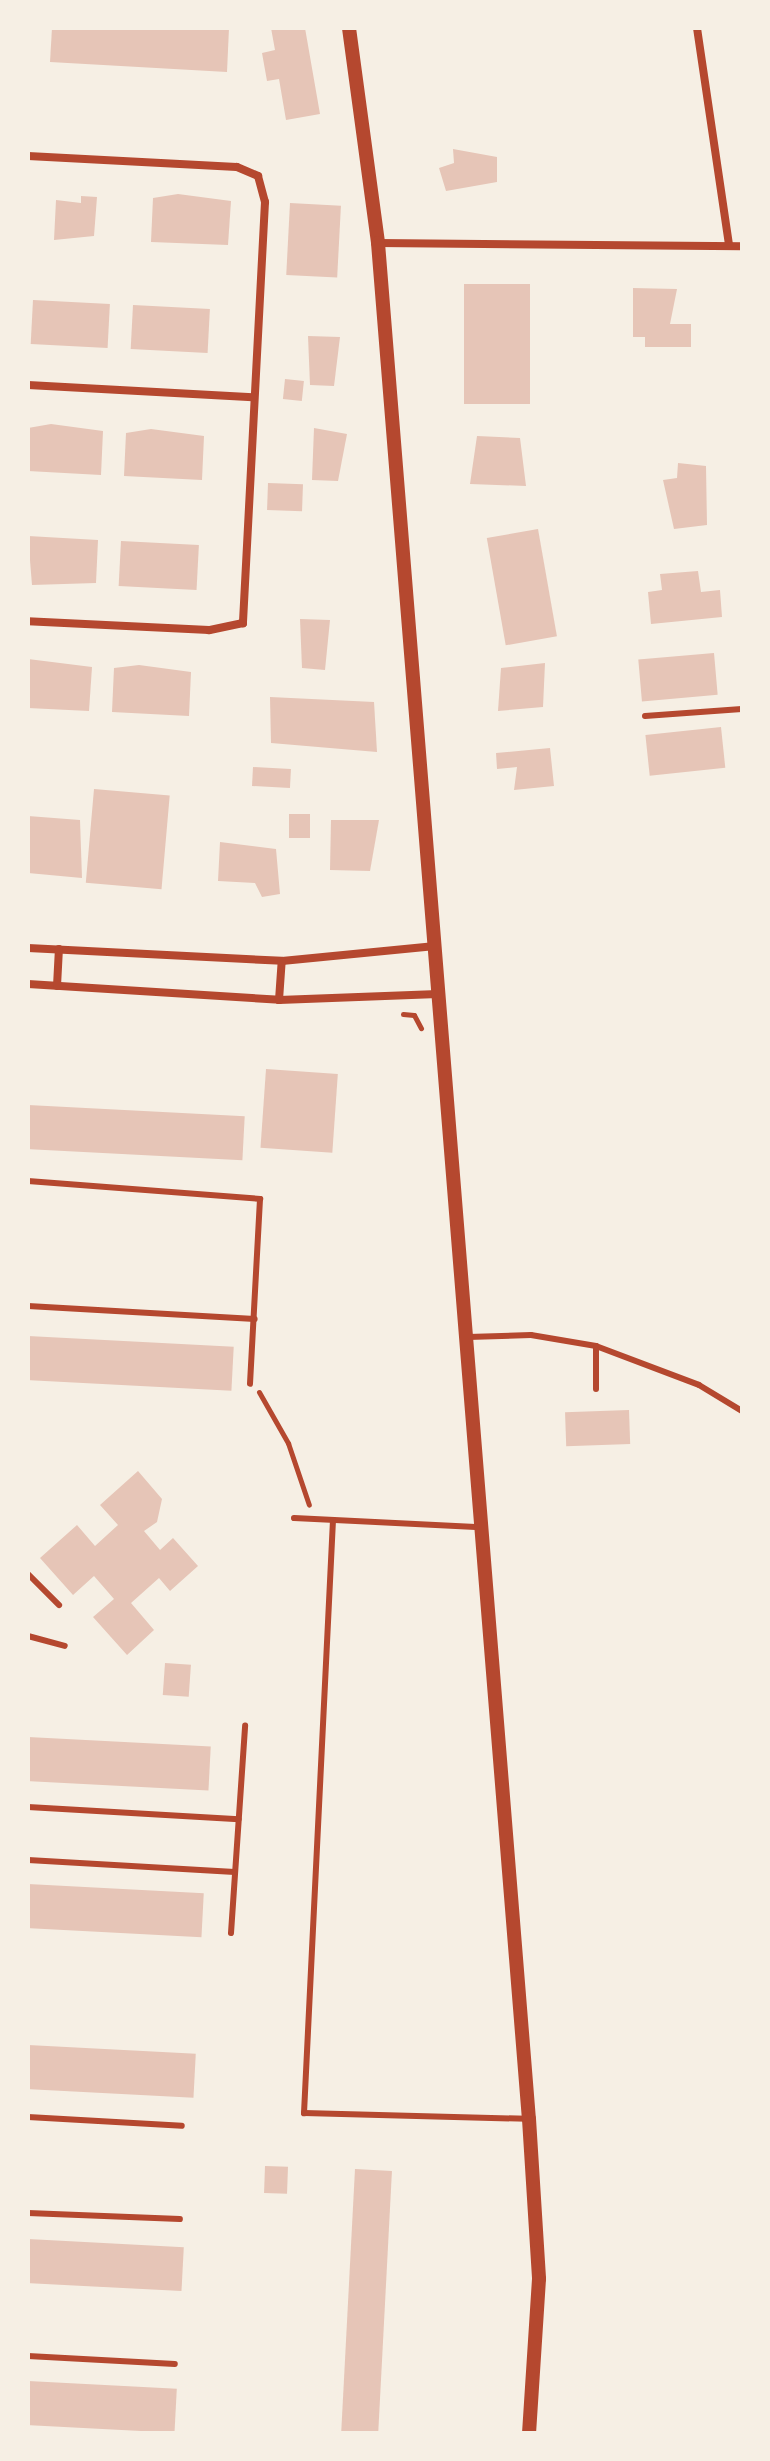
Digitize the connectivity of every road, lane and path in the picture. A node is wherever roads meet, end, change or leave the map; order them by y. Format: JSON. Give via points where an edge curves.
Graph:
{"nodes":[{"id":1,"x":349,"y":28,"type":"edge"},
{"id":2,"x":697,"y":28,"type":"edge"},
{"id":3,"x":28,"y":156,"type":"edge"},
{"id":4,"x":378,"y":243,"type":"junction"},
{"id":5,"x":729,"y":246,"type":"junction"},
{"id":6,"x":742,"y":246,"type":"edge"},
{"id":7,"x":28,"y":385,"type":"edge"},
{"id":8,"x":253,"y":397,"type":"junction"},
{"id":9,"x":28,"y":621,"type":"edge"},
{"id":10,"x":742,"y":709,"type":"edge"},
{"id":11,"x":645,"y":716,"type":"dead end"},
{"id":12,"x":435,"y":946,"type":"junction"},
{"id":13,"x":28,"y":948,"type":"edge"},
{"id":14,"x":59,"y":949,"type":"junction"},
{"id":15,"x":282,"y":961,"type":"junction"},
{"id":16,"x":28,"y":984,"type":"edge"},
{"id":17,"x":57,"y":986,"type":"junction"},
{"id":18,"x":438,"y":994,"type":"junction"},
{"id":19,"x":279,"y":1000,"type":"junction"},
{"id":20,"x":390,"y":1012,"type":"dead end"},
{"id":21,"x":422,"y":1041,"type":"dead end"},
{"id":22,"x":28,"y":1181,"type":"edge"},
{"id":23,"x":28,"y":1306,"type":"edge"},
{"id":24,"x":255,"y":1319,"type":"junction"},
{"id":25,"x":468,"y":1337,"type":"junction"},
{"id":26,"x":596,"y":1346,"type":"junction"},
{"id":27,"x":250,"y":1384,"type":"joint"},
{"id":28,"x":596,"y":1389,"type":"dead end"},
{"id":29,"x":742,"y":1411,"type":"edge"},
{"id":30,"x":294,"y":1518,"type":"dead end"},
{"id":31,"x":317,"y":1519,"type":"junction"},
{"id":32,"x":333,"y":1520,"type":"junction"},
{"id":33,"x":481,"y":1527,"type":"junction"},
{"id":34,"x":28,"y":1574,"type":"edge"},
{"id":35,"x":59,"y":1605,"type":"dead end"},
{"id":36,"x":28,"y":1636,"type":"edge"},
{"id":37,"x":65,"y":1646,"type":"dead end"},
{"id":38,"x":245,"y":1725,"type":"dead end"},
{"id":39,"x":28,"y":1807,"type":"edge"},
{"id":40,"x":239,"y":1819,"type":"junction"},
{"id":41,"x":28,"y":1860,"type":"edge"},
{"id":42,"x":235,"y":1872,"type":"junction"},
{"id":43,"x":231,"y":1933,"type":"dead end"},
{"id":44,"x":28,"y":2117,"type":"edge"},
{"id":45,"x":529,"y":2119,"type":"junction"},
{"id":46,"x":182,"y":2126,"type":"dead end"},
{"id":47,"x":28,"y":2213,"type":"edge"},
{"id":48,"x":180,"y":2219,"type":"dead end"},
{"id":49,"x":28,"y":2356,"type":"edge"},
{"id":50,"x":175,"y":2364,"type":"dead end"},
{"id":51,"x":529,"y":2433,"type":"edge"}],
"edges":[{"from":1,"to":4,"type":"street"},
{"from":2,"to":5,"type":"street"},
{"from":3,"to":8,"type":"street","via":[[237,167],[258,176],[265,202]]},
{"from":4,"to":5,"type":"street"},
{"from":4,"to":12,"type":"street"},
{"from":5,"to":6,"type":"street"},
{"from":7,"to":8,"type":"street"},
{"from":8,"to":9,"type":"street","via":[[243,623],[209,630]]},
{"from":10,"to":11,"type":"lane"},
{"from":12,"to":15,"type":"street"},
{"from":12,"to":18,"type":"street"},
{"from":13,"to":14,"type":"street"},
{"from":14,"to":15,"type":"street"},
{"from":14,"to":17,"type":"street"},
{"from":15,"to":19,"type":"street"},
{"from":16,"to":17,"type":"street"},
{"from":17,"to":19,"type":"street"},
{"from":18,"to":19,"type":"street"},
{"from":18,"to":25,"type":"street"},
{"from":20,"to":21,"type":"path","via":[[417,1018]]},
{"from":22,"to":24,"type":"lane","via":[[260,1199]]},
{"from":23,"to":24,"type":"lane"},
{"from":24,"to":27,"type":"lane"},
{"from":25,"to":26,"type":"lane","via":[[531,1335]]},
{"from":25,"to":33,"type":"street"},
{"from":26,"to":28,"type":"lane"},
{"from":26,"to":29,"type":"lane","via":[[699,1385]]},
{"from":27,"to":31,"type":"path","via":[[288,1443],[297,1485]]},
{"from":30,"to":31,"type":"lane"},
{"from":31,"to":32,"type":"lane"},
{"from":32,"to":33,"type":"lane"},
{"from":32,"to":45,"type":"lane","via":[[304,2113]]},
{"from":33,"to":45,"type":"street"},
{"from":34,"to":35,"type":"lane"},
{"from":36,"to":37,"type":"lane"},
{"from":38,"to":40,"type":"lane"},
{"from":39,"to":40,"type":"lane"},
{"from":40,"to":42,"type":"lane"},
{"from":41,"to":42,"type":"lane"},
{"from":42,"to":43,"type":"lane"},
{"from":44,"to":46,"type":"lane"},
{"from":45,"to":51,"type":"street","via":[[539,2279]]},
{"from":47,"to":48,"type":"lane"},
{"from":49,"to":50,"type":"lane"}]}
